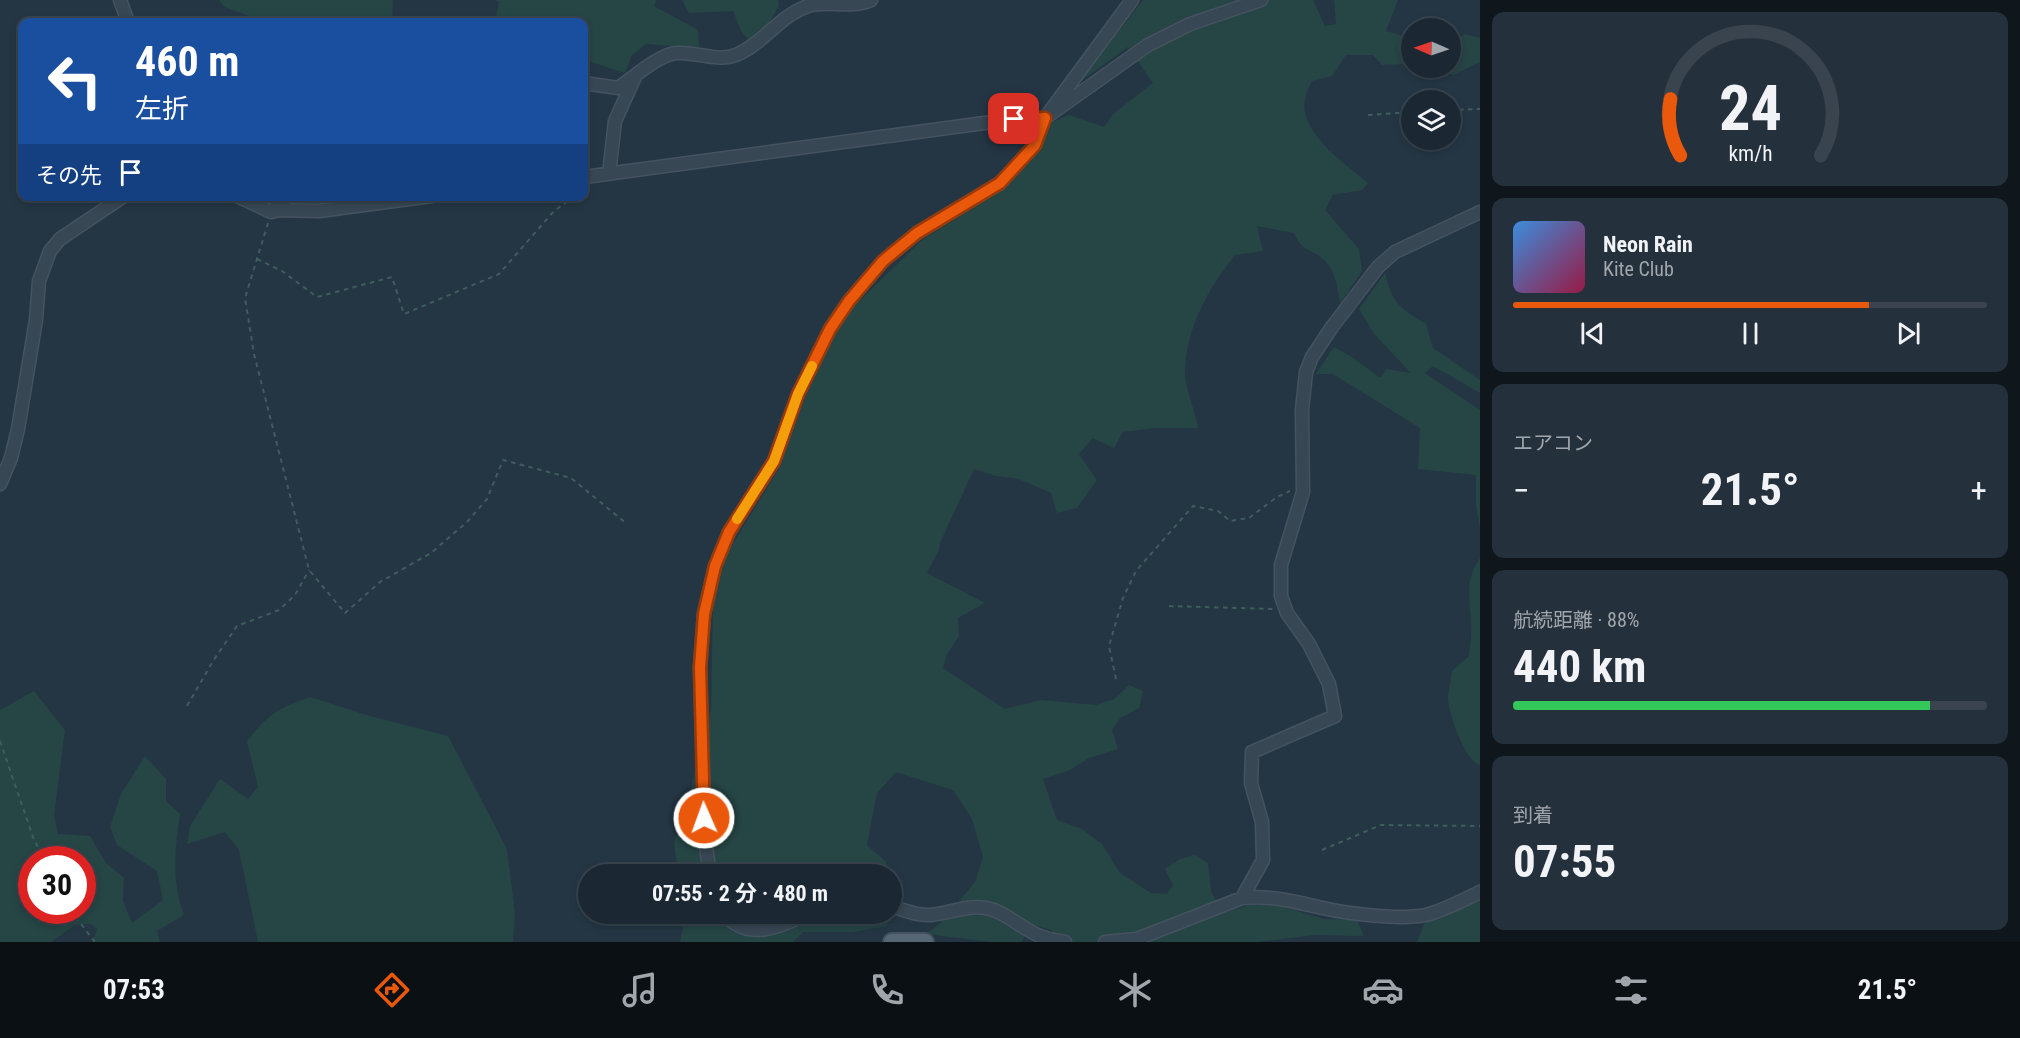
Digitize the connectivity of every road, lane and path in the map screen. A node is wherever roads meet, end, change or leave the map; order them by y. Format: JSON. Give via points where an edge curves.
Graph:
{"nodes":[{"id":1,"x":120,"y":0,"type":"edge"},
{"id":2,"x":871,"y":0,"type":"edge"},
{"id":3,"x":1132,"y":0,"type":"edge"},
{"id":4,"x":1261,"y":0,"type":"edge"},
{"id":5,"x":127,"y":18,"type":"edge"},
{"id":6,"x":635,"y":76,"type":"junction"},
{"id":7,"x":588,"y":84,"type":"edge"},
{"id":8,"x":1480,"y":109,"type":"edge"},
{"id":9,"x":1461,"y":110,"type":"edge"},
{"id":10,"x":1401,"y":113,"type":"edge"},
{"id":11,"x":1368,"y":115,"type":"dead end"},
{"id":12,"x":1045,"y":118,"type":"junction"},
{"id":13,"x":609,"y":174,"type":"junction"},
{"id":14,"x":588,"y":177,"type":"edge"},
{"id":15,"x":117,"y":201,"type":"edge"},
{"id":16,"x":248,"y":201,"type":"edge"},
{"id":17,"x":284,"y":201,"type":"edge"},
{"id":18,"x":395,"y":201,"type":"edge"},
{"id":19,"x":568,"y":201,"type":"edge"},
{"id":20,"x":272,"y":212,"type":"junction"},
{"id":21,"x":1480,"y":212,"type":"edge"},
{"id":22,"x":257,"y":259,"type":"junction"},
{"id":23,"x":0,"y":484,"type":"edge"},
{"id":24,"x":1303,"y":485,"type":"junction"},
{"id":25,"x":627,"y":525,"type":"dead end"},
{"id":26,"x":309,"y":570,"type":"junction"},
{"id":27,"x":1169,"y":606,"type":"dead end"},
{"id":28,"x":1286,"y":610,"type":"junction"},
{"id":29,"x":1116,"y":679,"type":"dead end"},
{"id":30,"x":187,"y":706,"type":"dead end"},
{"id":31,"x":0,"y":741,"type":"edge"},
{"id":32,"x":1480,"y":826,"type":"edge"},
{"id":33,"x":37,"y":846,"type":"edge"},
{"id":34,"x":1322,"y":850,"type":"dead end"},
{"id":35,"x":709,"y":864,"type":"edge"},
{"id":36,"x":1480,"y":892,"type":"edge"},
{"id":37,"x":1242,"y":898,"type":"junction"},
{"id":38,"x":902,"y":909,"type":"edge"},
{"id":39,"x":81,"y":924,"type":"edge"},
{"id":40,"x":737,"y":924,"type":"edge"},
{"id":41,"x":785,"y":924,"type":"edge"},
{"id":42,"x":95,"y":942,"type":"edge"},
{"id":43,"x":892,"y":942,"type":"edge"},
{"id":44,"x":926,"y":942,"type":"edge"},
{"id":45,"x":1065,"y":942,"type":"edge"},
{"id":46,"x":1105,"y":942,"type":"edge"}],
"edges":[{"from":1,"to":5,"type":"street"},
{"from":2,"to":6,"type":"street","via":[[860,5],[809,5],[753,47],[734,56],[666,55]]},
{"from":3,"to":12,"type":"street"},
{"from":4,"to":12,"type":"street","via":[[1191,24],[1148,45]]},
{"from":6,"to":7,"type":"street","via":[[618,88]]},
{"from":6,"to":13,"type":"street","via":[[615,121]]},
{"from":8,"to":9,"type":"path"},
{"from":10,"to":11,"type":"path"},
{"from":12,"to":13,"type":"street"},
{"from":12,"to":35,"type":"street","via":[[1035,145],[1000,183],[917,233],[883,261],[849,301],[830,329],[798,394],[774,461],[729,532],[715,566],[704,614],[700,667]]},
{"from":13,"to":14,"type":"street"},
{"from":15,"to":23,"type":"street","via":[[60,239],[39,280],[18,429]]},
{"from":16,"to":20,"type":"street"},
{"from":17,"to":20,"type":"street"},
{"from":18,"to":20,"type":"street","via":[[328,210]]},
{"from":19,"to":22,"type":"path","via":[[554,211],[499,274],[404,314],[392,277],[317,297],[282,271]]},
{"from":20,"to":22,"type":"path"},
{"from":21,"to":24,"type":"street","via":[[1395,252],[1378,267],[1312,357],[1306,372],[1302,410]]},
{"from":22,"to":26,"type":"path","via":[[245,298],[254,354]]},
{"from":24,"to":28,"type":"street","via":[[1281,564],[1281,596]]},
{"from":24,"to":29,"type":"path","via":[[1277,497],[1249,518],[1230,521],[1218,511],[1193,506],[1136,571],[1123,598],[1109,646]]},
{"from":25,"to":26,"type":"path","via":[[571,478],[503,460],[488,499],[467,522],[431,553],[380,582],[345,613]]},
{"from":26,"to":30,"type":"path","via":[[295,595],[279,610],[237,626]]},
{"from":27,"to":28,"type":"path"},
{"from":28,"to":37,"type":"street","via":[[1329,684],[1335,716],[1252,752],[1251,783],[1262,822],[1263,860]]},
{"from":31,"to":33,"type":"path"},
{"from":32,"to":34,"type":"path","via":[[1381,825]]},
{"from":36,"to":37,"type":"street","via":[[1424,916],[1325,909],[1285,898]]},
{"from":37,"to":46,"type":"street","via":[[1137,939]]},
{"from":38,"to":45,"type":"street","via":[[924,915],[962,907],[986,908],[1000,912],[1031,932]]},
{"from":39,"to":42,"type":"path"},
{"from":40,"to":41,"type":"street","via":[[745,929],[772,930]]},
{"from":43,"to":44,"type":"main road"}]}
